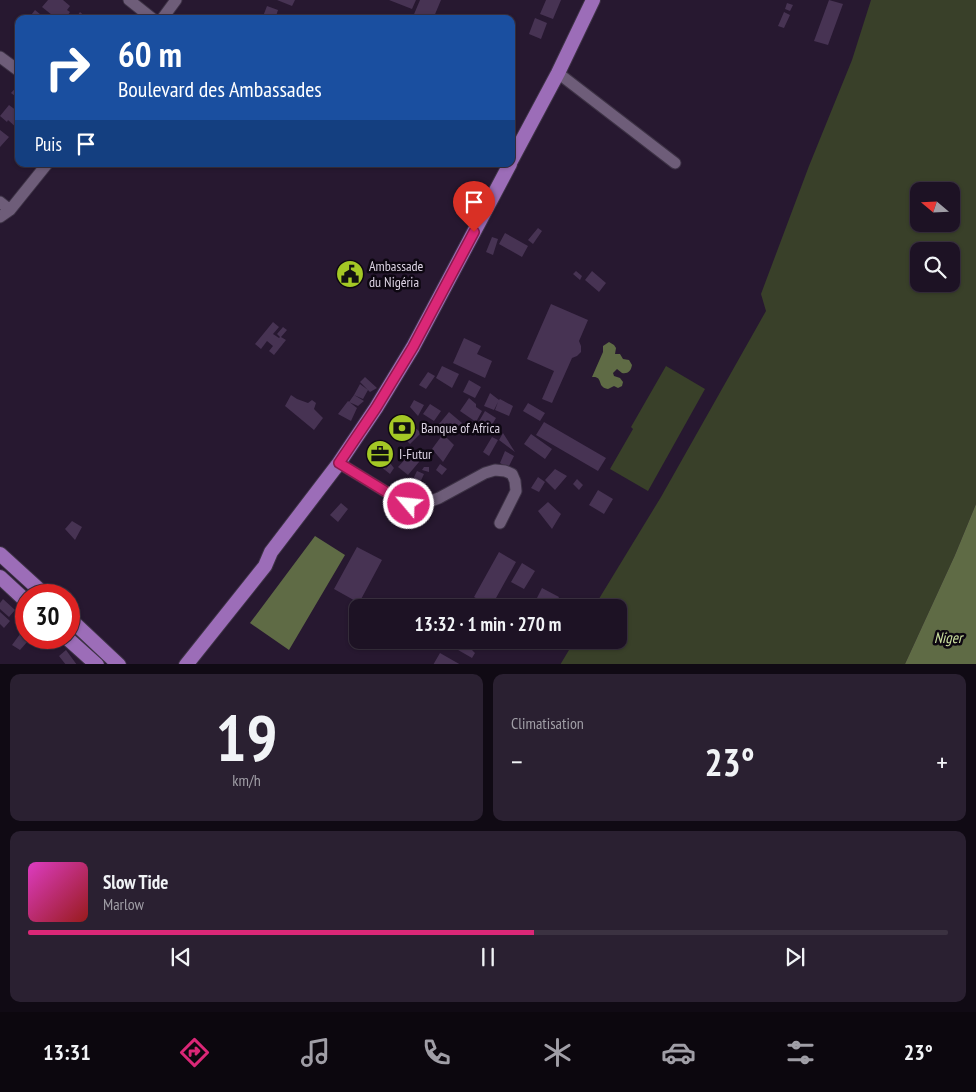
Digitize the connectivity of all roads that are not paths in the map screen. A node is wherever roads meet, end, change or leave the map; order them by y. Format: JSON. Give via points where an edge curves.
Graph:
{"nodes":[{"id":1,"x":129,"y":0,"type":"edge"},
{"id":2,"x":176,"y":0,"type":"edge"},
{"id":3,"x":592,"y":0,"type":"edge"},
{"id":4,"x":148,"y":15,"type":"edge"},
{"id":5,"x":165,"y":15,"type":"edge"},
{"id":6,"x":0,"y":57,"type":"edge"},
{"id":7,"x":15,"y":68,"type":"edge"},
{"id":8,"x":558,"y":73,"type":"junction"},
{"id":9,"x":515,"y":154,"type":"edge"},
{"id":10,"x":675,"y":163,"type":"dead end"},
{"id":11,"x":44,"y":167,"type":"edge"},
{"id":12,"x":508,"y":167,"type":"edge"},
{"id":13,"x":0,"y":202,"type":"edge"},
{"id":14,"x":5,"y":213,"type":"edge"},
{"id":15,"x":339,"y":463,"type":"junction"},
{"id":16,"x":500,"y":524,"type":"dead end"},
{"id":17,"x":271,"y":552,"type":"junction"},
{"id":18,"x":0,"y":554,"type":"edge"},
{"id":19,"x":0,"y":577,"type":"edge"},
{"id":20,"x":32,"y":584,"type":"edge"},
{"id":21,"x":15,"y":591,"type":"edge"},
{"id":22,"x":80,"y":628,"type":"edge"},
{"id":23,"x":78,"y":649,"type":"edge"},
{"id":24,"x":91,"y":663,"type":"edge"},
{"id":25,"x":119,"y":664,"type":"edge"},
{"id":26,"x":177,"y":664,"type":"edge"},
{"id":27,"x":186,"y":664,"type":"edge"}],
"edges":[{"from":1,"to":4,"type":"street"},
{"from":2,"to":5,"type":"street"},
{"from":3,"to":8,"type":"main road"},
{"from":6,"to":7,"type":"street"},
{"from":8,"to":9,"type":"main road"},
{"from":8,"to":10,"type":"street"},
{"from":11,"to":14,"type":"street"},
{"from":12,"to":15,"type":"main road","via":[[413,347]]},
{"from":13,"to":14,"type":"street"},
{"from":15,"to":16,"type":"street","via":[[401,501],[417,505],[439,498],[485,473],[505,471],[512,474],[516,491]]},
{"from":15,"to":17,"type":"main road"},
{"from":17,"to":26,"type":"main road","via":[[258,560]]},
{"from":17,"to":27,"type":"main road","via":[[265,566]]},
{"from":18,"to":20,"type":"main road"},
{"from":19,"to":21,"type":"main road"},
{"from":22,"to":25,"type":"main road"},
{"from":23,"to":24,"type":"main road"}]}
